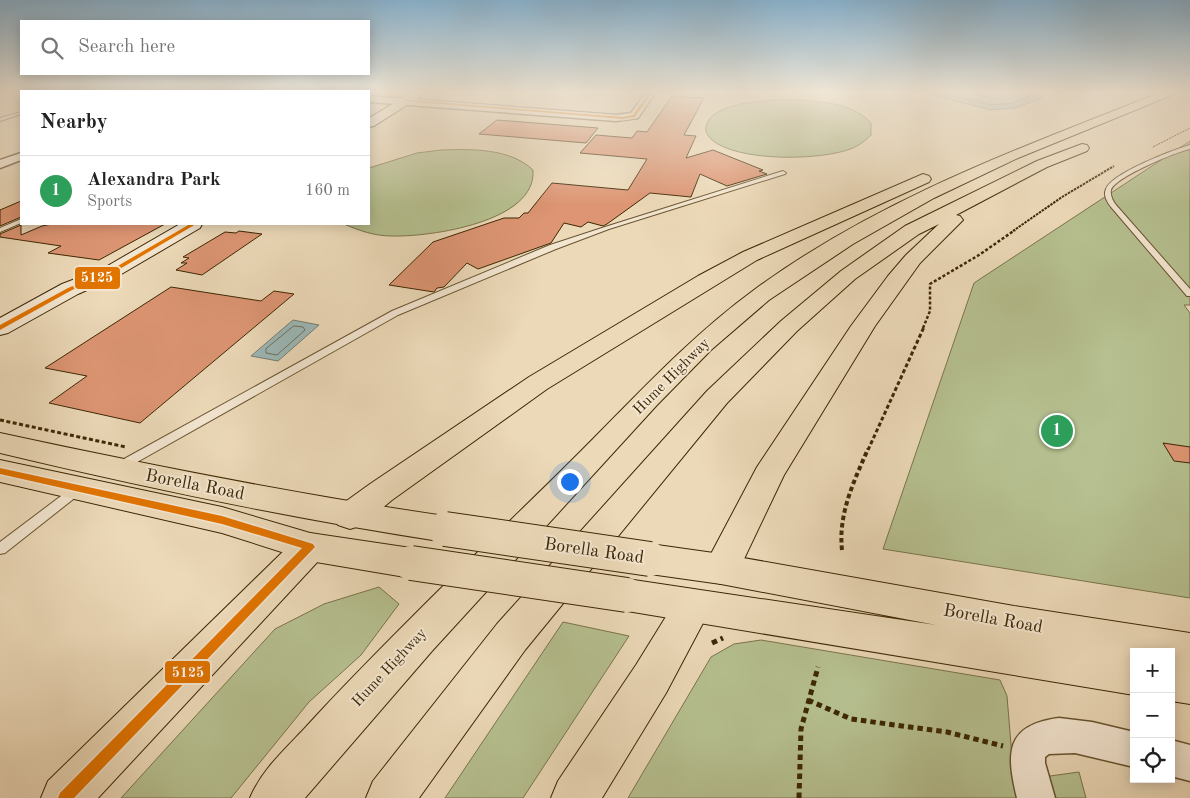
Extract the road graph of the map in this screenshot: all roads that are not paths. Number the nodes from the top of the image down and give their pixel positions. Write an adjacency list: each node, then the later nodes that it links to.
1 (1063, 130): 22 (main road)
2 (1075, 130): 35 (main road, Hume Highway)
3 (1094, 142): 10 (main road)
4 (1190, 147): 15 (lane)
5 (20, 156): 6 (street)
6 (0, 164)
7 (0, 170): 8 (street)
8 (14, 171)
9 (783, 173): 19 (lane)
10 (999, 186): 25 (main road); 36 (main road)
11 (20, 221): 13 (lane)
12 (191, 225): 14 (main road)
13 (0, 230)
14 (111, 272): 16 (main road); 17 (main road)
15 (1190, 294)
16 (0, 328)
17 (0, 344)
18 (0, 443): 19 (main road, Borella Road)
19 (114, 469): 22 (main road, Borella Road)
20 (0, 471): 21 (main road, Borella Road)
21 (80, 488): 23 (main road, Borella Road); 24 (lane)
22 (350, 516): 23 (main road); 25 (main road, Borella Road, bridge)
23 (310, 547): 26 (main road, Borella Road, bridge); 34 (main road)
24 (0, 549)
25 (722, 569): 26 (main road); 27 (main road, Borella Road)
26 (693, 606): 28 (main road, Borella Road); 37 (main road)
27 (1190, 652)
28 (1130, 674)
29 (1175, 682): 30 (main road)
30 (1190, 684)
31 (1130, 749): 38 (street)
32 (1175, 759): 33 (street)
33 (1190, 763)
34 (65, 798)
35 (274, 798)
36 (390, 798)
37 (575, 798)
38 (1036, 798)

